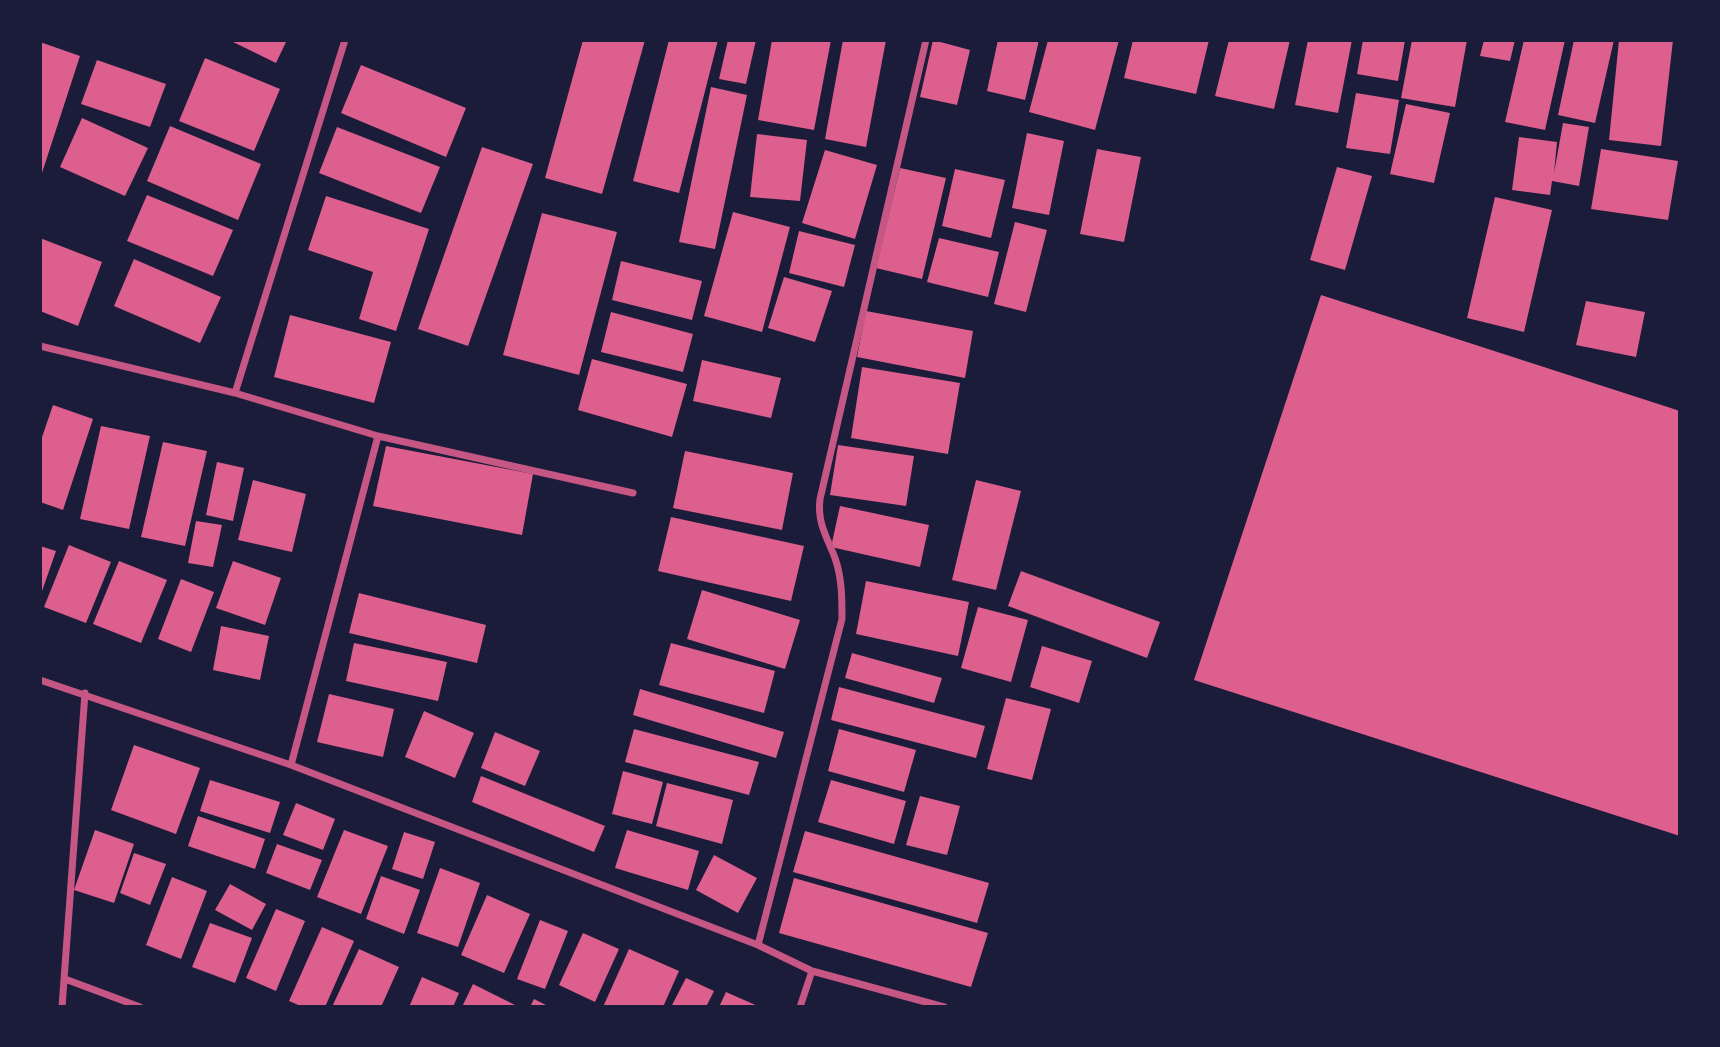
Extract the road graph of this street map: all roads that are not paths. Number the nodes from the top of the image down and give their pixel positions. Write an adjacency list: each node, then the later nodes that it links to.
1 (345, 40): 4 (street)
2 (926, 40): 10 (street)
3 (40, 346): 4 (street)
4 (234, 393): 5 (street)
5 (378, 436): 6 (street); 9 (street)
6 (633, 493)
7 (40, 680): 8 (street)
8 (85, 693): 9 (street); 12 (street)
9 (291, 765): 10 (street)
10 (758, 945): 11 (street)
11 (811, 971): 15 (street); 16 (street)
12 (65, 979): 13 (street); 14 (street)
13 (62, 1007)
14 (141, 1007)
15 (800, 1007)
16 (944, 1007)

